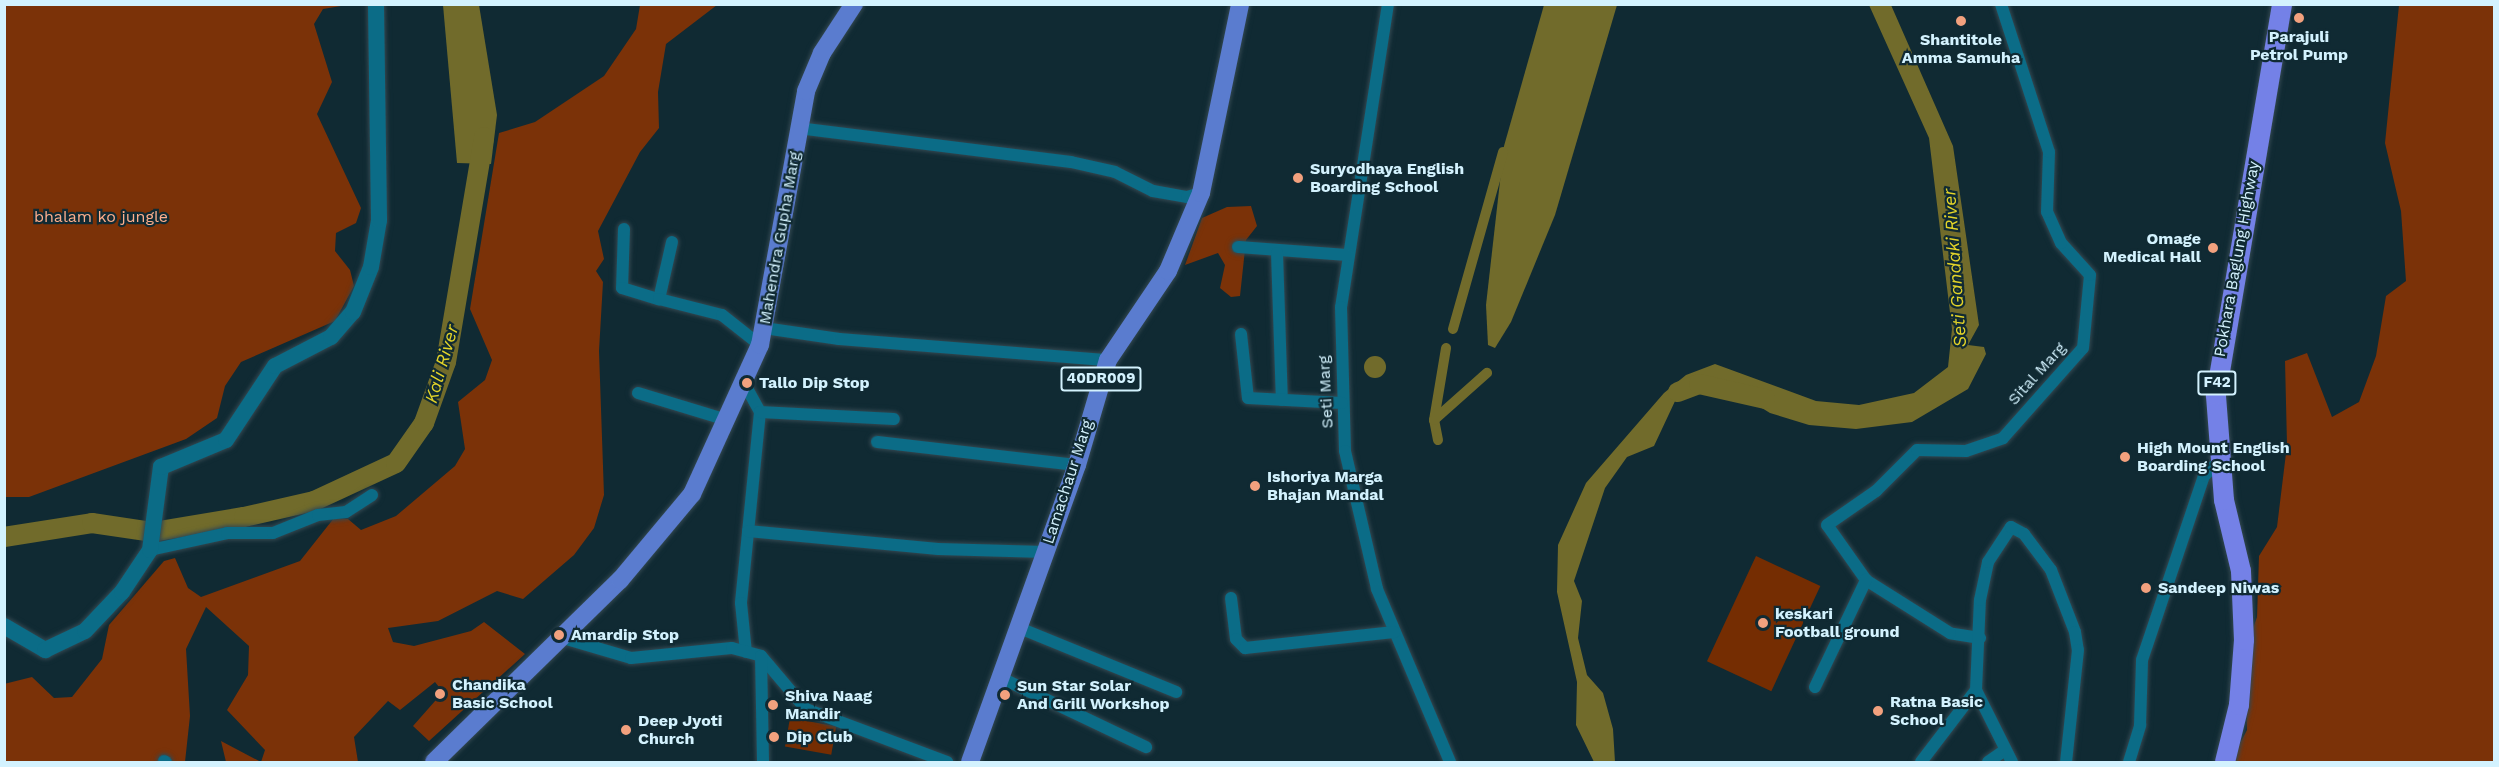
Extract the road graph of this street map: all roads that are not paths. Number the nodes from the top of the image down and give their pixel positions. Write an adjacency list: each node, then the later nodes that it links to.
1 (376, 4): 30 (main road)
2 (854, 4): 7 (main road, Mahendra Gupha Marg)
3 (1240, 4): 8 (main road, Lamachaur Marg / 40DR009)
4 (1388, 4): 13 (street, Seti Marg)
5 (2001, 4): 32 (street, Sital Marg)
6 (2282, 4): 26 (highway, Pokhara Baglung Highway / F42)
7 (798, 128): 8 (street); 16 (main road, Mahendra Gupha Marg)
8 (1201, 193): 17 (main road, Lamachaur Marg / 40DR009)
9 (624, 230): 14 (street)
10 (672, 242): 14 (street)
11 (1239, 247): 12 (street)
12 (1277, 253): 13 (street); 20 (street)
13 (1348, 255): 21 (street, Seti Marg)
14 (659, 299): 16 (street)
15 (1241, 334): 20 (street)
16 (762, 336): 17 (street); 18 (main road, Mahendra Gupha Marg)
17 (1108, 360): 27 (main road, Lamachaur Marg / 40DR009)
18 (744, 383): 22 (street); 24 (main road, Mahendra Gupha Marg)
19 (638, 393): 24 (street)
20 (1281, 400): 21 (street)
21 (1342, 403): 36 (street, Seti Marg)
22 (760, 412): 23 (street); 29 (street)
23 (894, 419)
24 (727, 420): 37 (main road, Mahendra Gupha Marg)
25 (877, 442): 27 (street)
26 (2219, 462): 56 (street); 57 (highway, Pokhara Baglung Highway / F42)
27 (1077, 465): 31 (main road, Lamachaur Marg / 40DR009)
28 (372, 495): 30 (street)
29 (747, 531): 31 (street); 39 (street)
30 (151, 544): 34 (main road)
31 (1045, 552): 35 (main road, Lamachaur Marg / 40DR009)
32 (1866, 580): 38 (street); 42 (street)
33 (1231, 598): 36 (street)
34 (4, 626)
35 (1017, 627): 41 (main road, Lamachaur Marg / 40DR009); 44 (street)
36 (1394, 632): 51 (street, Seti Marg)
37 (563, 638): 39 (street); 47 (main road, Mahendra Gupha Marg)
38 (1980, 638): 43 (street); 55 (street)
39 (746, 652): 40 (street)
40 (761, 657): 48 (street); 49 (street)
41 (999, 677): 45 (street); 50 (main road, Lamachaur Marg / 40DR009)
42 (1815, 687)
43 (1976, 690): 46 (street); 52 (street)
44 (1176, 692)
45 (1146, 747)
46 (2005, 750): 53 (street); 54 (street)
47 (434, 762)
48 (763, 762)
49 (947, 762)
50 (970, 762)
51 (1450, 762)
52 (1921, 762)
53 (1988, 762)
54 (2012, 762)
55 (2066, 762)
56 (2128, 762)
57 (2225, 762)

